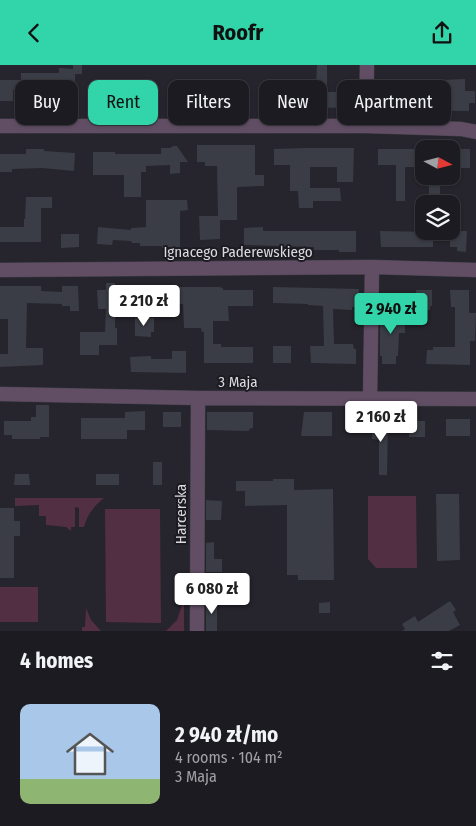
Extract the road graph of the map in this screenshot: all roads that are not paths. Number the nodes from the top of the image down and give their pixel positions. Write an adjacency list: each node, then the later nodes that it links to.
1 (367, 65): 3 (street)
2 (0, 126): 3 (street)
3 (366, 126): 4 (street)
4 (476, 133)
5 (372, 267): 6 (street, Ignacego Paderewskiego); 7 (street, Ignacego Paderewskiego); 10 (street)
6 (0, 270)
7 (476, 270)
8 (0, 394): 9 (street, 3 Maja)
9 (198, 398): 10 (street, 3 Maja); 12 (street, Harcerska)
10 (370, 399): 11 (street, 3 Maja)
11 (476, 399)
12 (197, 631)

